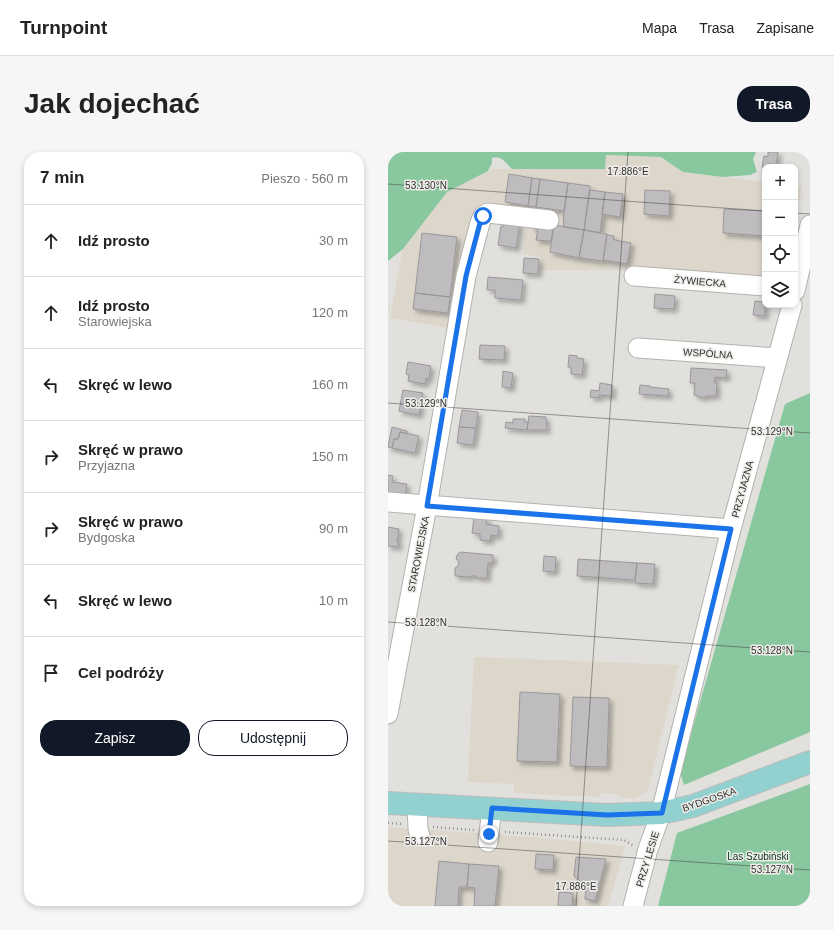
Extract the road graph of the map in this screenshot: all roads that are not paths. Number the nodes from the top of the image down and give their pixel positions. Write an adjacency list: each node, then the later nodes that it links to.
1 (548, 220): 10 (street, STAROWIEJSKA)
2 (810, 225): 4 (street, PRZYJAZNA)
3 (634, 276): 5 (street, ŻYWIECKA)
4 (798, 276)
5 (762, 286)
6 (790, 308): 8 (street, PRZYJAZNA)
7 (638, 348): 8 (street, WSPÓLNA)
8 (777, 358): 11 (street, PRZYJAZNA)
9 (388, 502): 10 (street)
10 (427, 506): 11 (street); 12 (street, STAROWIEJSKA)
11 (731, 529): 17 (street, PRZYJAZNA)
12 (392, 672): 13 (street, STAROWIEJSKA)
13 (388, 714)
14 (810, 762): 17 (main road, BYDGOSKA)
15 (388, 803): 16 (main road, BYDGOSKA)
16 (492, 808): 17 (main road, BYDGOSKA); 18 (street)
17 (662, 813): 19 (street, PRZY LESIE)
18 (489, 836)
19 (633, 906)

